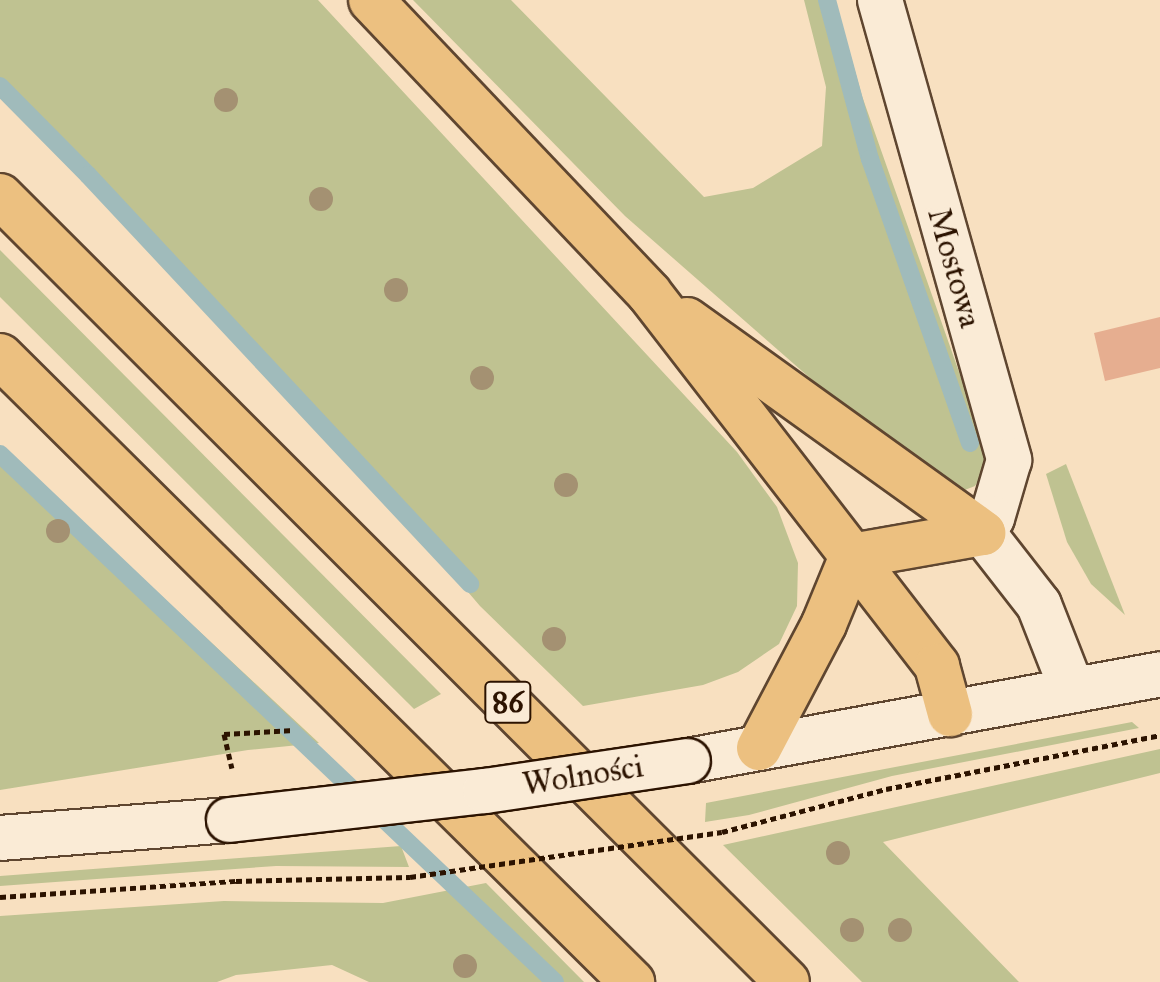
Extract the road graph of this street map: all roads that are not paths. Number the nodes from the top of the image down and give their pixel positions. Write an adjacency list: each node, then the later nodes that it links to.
1 (371, 0): 4 (main road)
2 (880, 0): 6 (street, Mostowa)
3 (0, 196): 14 (main road, 86)
4 (649, 293): 6 (main road); 7 (main road)
5 (0, 356): 13 (main road)
6 (983, 533): 7 (main road); 9 (street)
7 (852, 556): 10 (main road); 11 (main road)
8 (1160, 674): 9 (street, Wolności)
9 (1072, 689): 10 (street, Wolności)
10 (950, 714): 11 (street, Wolności)
11 (759, 748): 12 (street, Wolności, bridge)
12 (0, 838)
13 (632, 982)
14 (787, 982)

